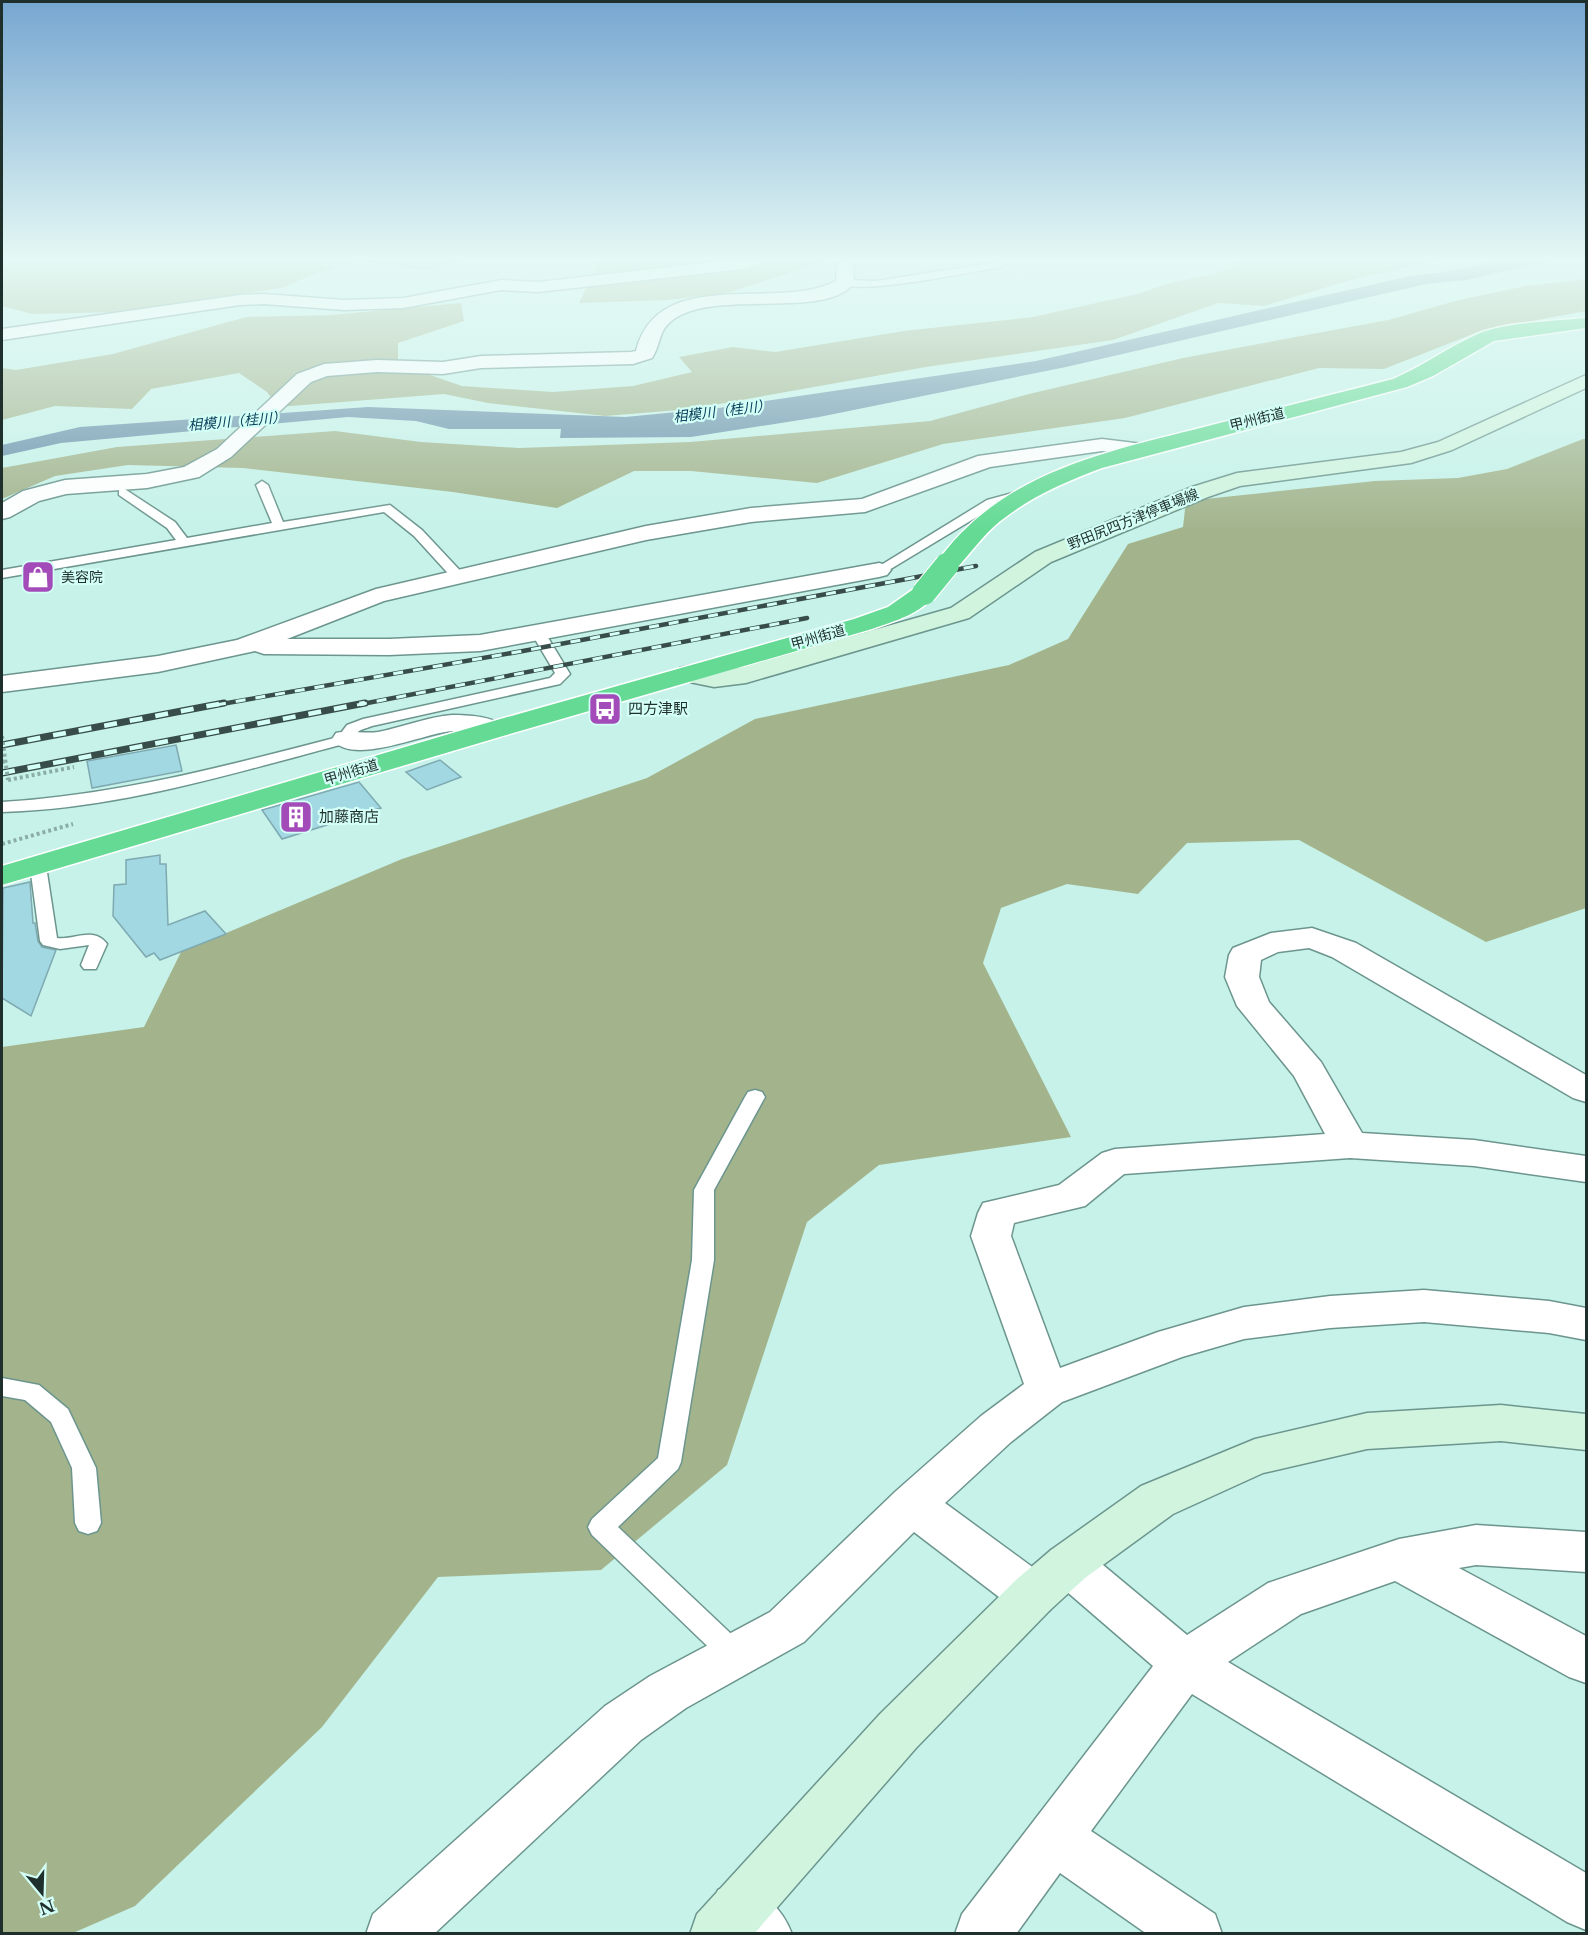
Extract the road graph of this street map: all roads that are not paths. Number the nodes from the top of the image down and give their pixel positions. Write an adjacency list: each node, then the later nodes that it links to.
1 (646, 349): 8 (street)
2 (1467, 349): 4 (highway, 甲州街道)
3 (1587, 381): 16 (main road, 野田尻四方津停車場線)
4 (1144, 448): 7 (highway, 甲州街道); 13 (street)
5 (262, 485): 9 (lane)
6 (123, 492): 10 (lane)
7 (1024, 494): 11 (lane); 16 (highway, 甲州街道, bridge)
8 (2, 512)
9 (279, 526): 10 (lane); 13 (lane)
10 (184, 542): 12 (lane)
11 (879, 570): 14 (street)
12 (2, 574)
13 (460, 578): 15 (street)
14 (539, 633): 15 (street); 19 (lane)
15 (244, 646): 17 (street)
16 (689, 674): 18 (highway, 甲州街道)
17 (2, 684)
18 (494, 730): 19 (street); 21 (highway, 甲州街道)
19 (346, 739): 20 (lane)
20 (2, 807)
21 (38, 866): 22 (highway, 甲州街道); 23 (lane)
22 (2, 876)
23 (90, 965)
24 (1578, 1073): 26 (street)
25 (755, 1097): 37 (lane)
26 (1350, 1145): 27 (street); 30 (street)
27 (1587, 1169)
28 (1587, 1324): 30 (street)
29 (2, 1387): 33 (lane)
30 (1047, 1390): 32 (street)
31 (1587, 1432): 36 (main road)
32 (912, 1505): 36 (street); 37 (street)
33 (88, 1523)
34 (1587, 1552): 35 (street)
35 (1400, 1558): 38 (street); 39 (street)
36 (1050, 1580): 39 (street); 42 (main road)
37 (736, 1656): 43 (street)
38 (1587, 1661)
39 (1185, 1663): 40 (street); 41 (street)
40 (1054, 1837): 44 (street); 45 (street)
41 (1587, 1903)
42 (740, 1925)
43 (393, 1934)
44 (982, 1934)
45 (1195, 1934)

